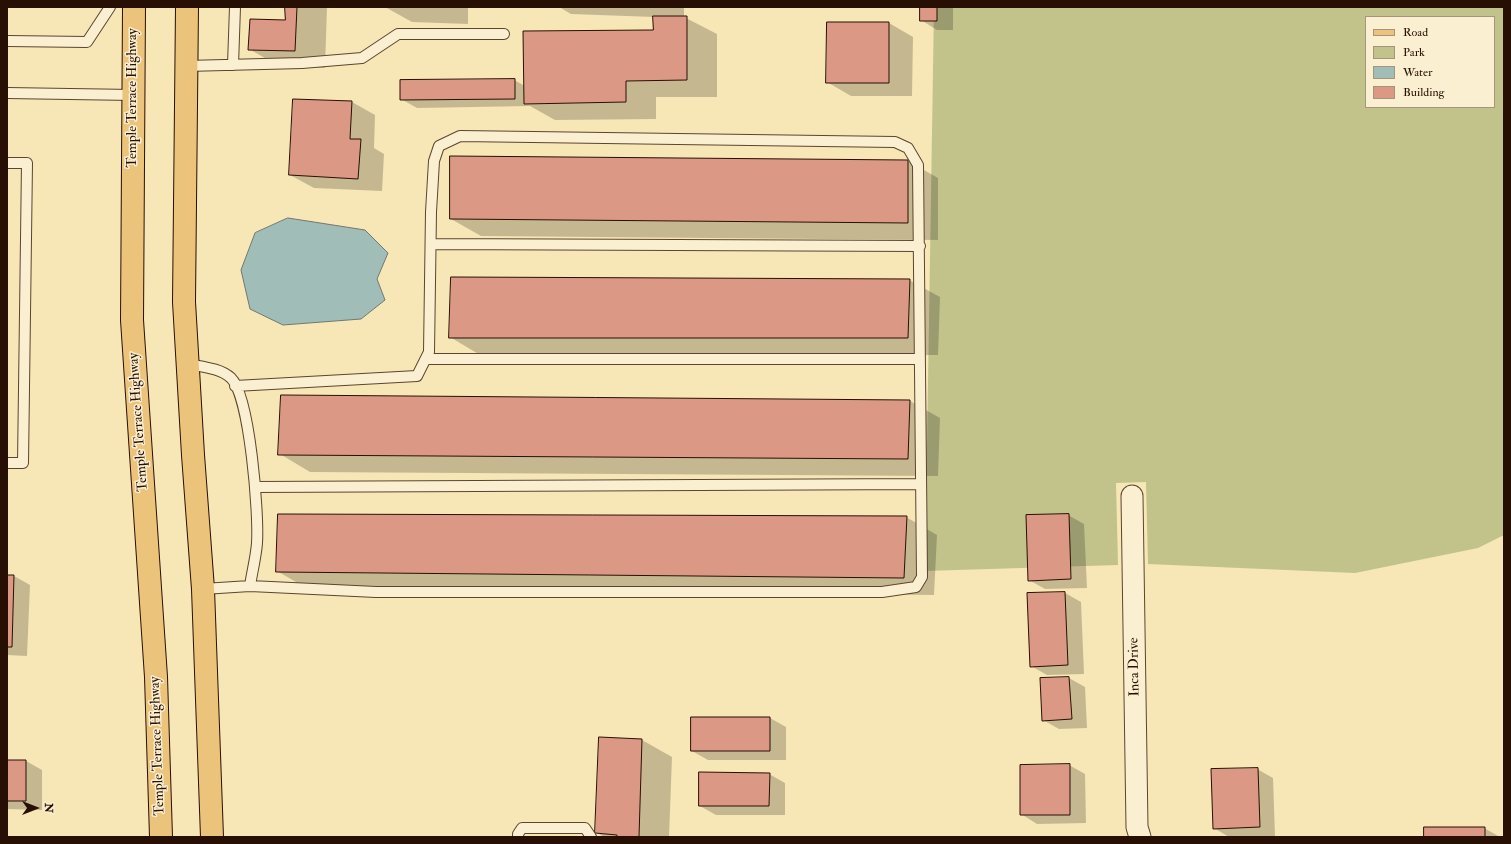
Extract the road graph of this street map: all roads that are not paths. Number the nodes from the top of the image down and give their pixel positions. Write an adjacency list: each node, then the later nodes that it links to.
1 (110, 7): 6 (lane)
2 (134, 7): 10 (main road, Temple Terrace Highway)
3 (187, 7): 8 (main road)
4 (235, 7): 7 (lane)
5 (504, 34): 7 (lane)
6 (7, 41)
7 (233, 64): 8 (lane)
8 (186, 66): 16 (main road)
9 (7, 93): 10 (lane)
10 (133, 95): 24 (main road, Temple Terrace Highway)
11 (7, 163): 18 (lane)
12 (431, 244): 13 (lane); 13 (lane); 14 (lane)
13 (920, 246): 15 (lane)
14 (426, 359): 15 (lane); 17 (lane)
15 (920, 359): 19 (lane)
16 (188, 364): 17 (lane); 23 (main road)
17 (235, 386): 20 (lane)
18 (7, 463)
19 (921, 484): 20 (lane); 22 (lane)
20 (255, 487): 22 (lane)
21 (1132, 496): 28 (street, Inca Drive)
22 (250, 586): 23 (lane)
23 (203, 589): 25 (main road)
24 (161, 837)
25 (212, 837)
26 (518, 837): 27 (lane)
27 (591, 837)
28 (1140, 837)

